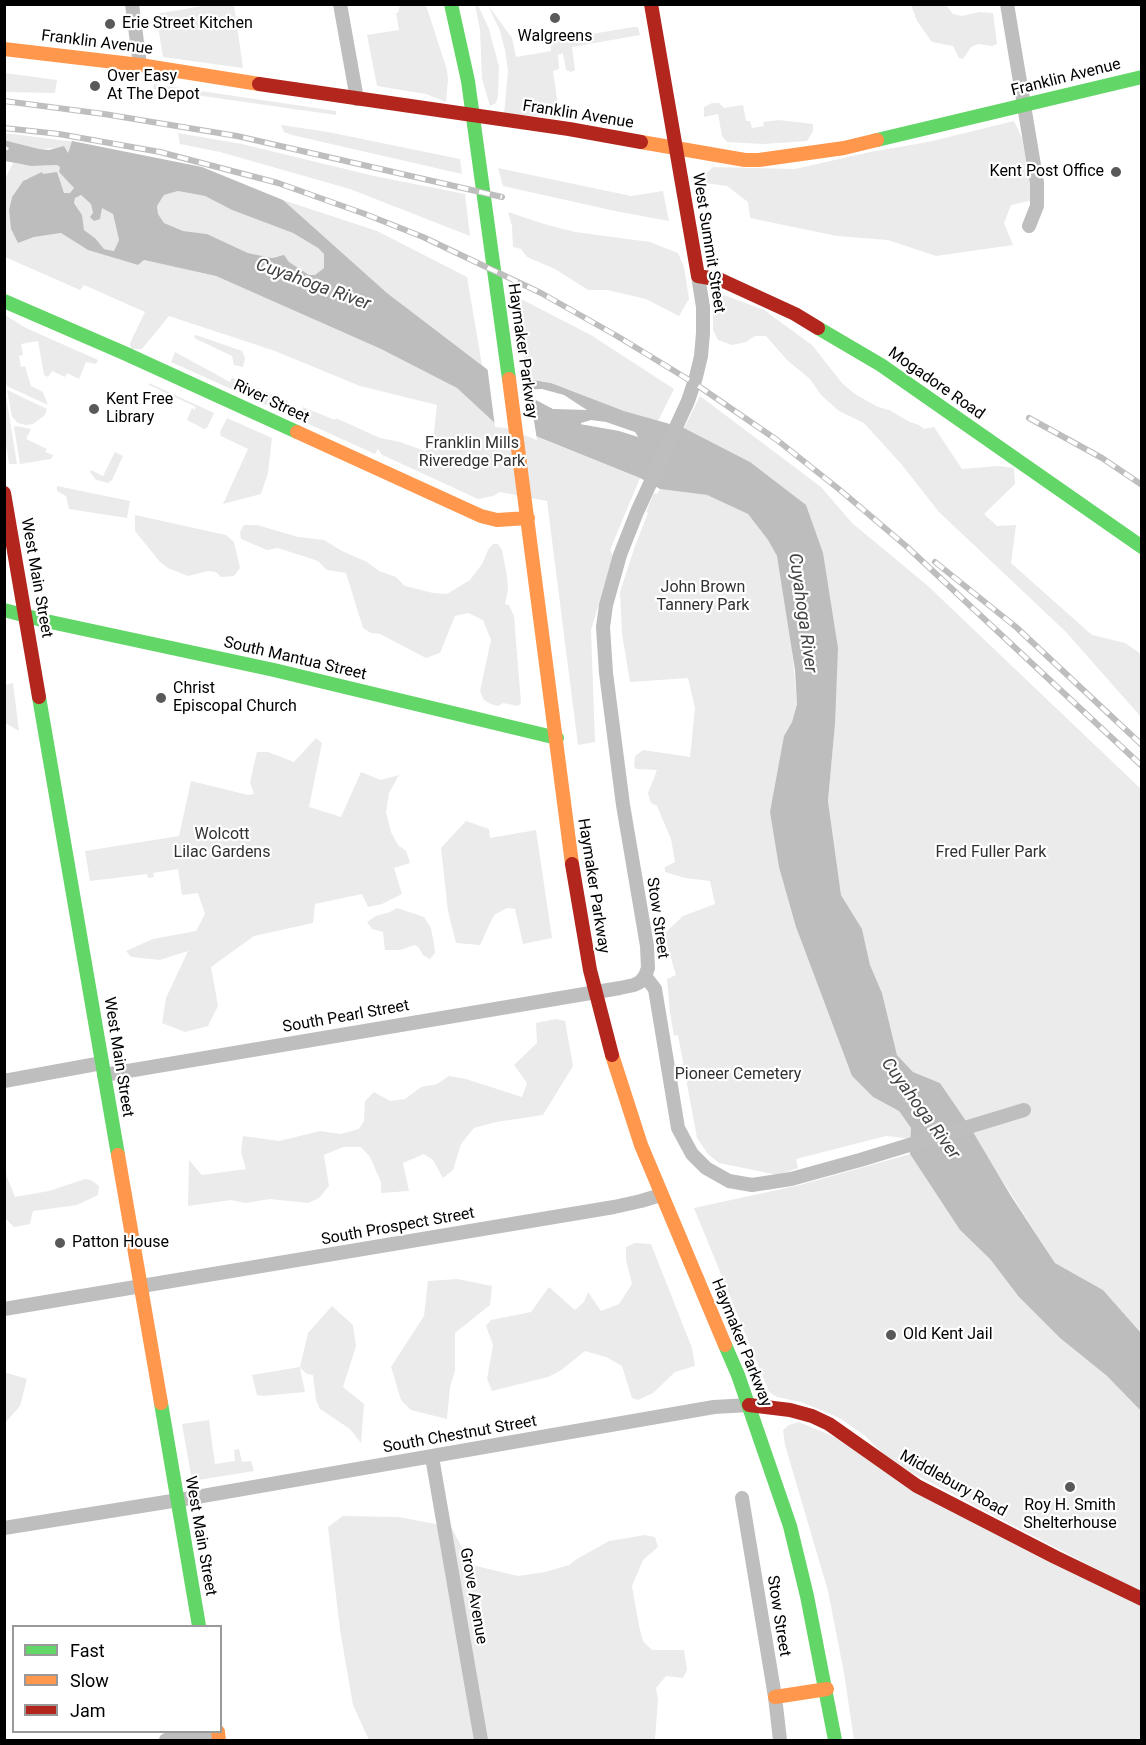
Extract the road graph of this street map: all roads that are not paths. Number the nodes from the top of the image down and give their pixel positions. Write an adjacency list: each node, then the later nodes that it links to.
1 (132, 4): 7 (street)
2 (340, 4): 9 (street)
3 (451, 4): 17 (main road, Haymaker Parkway)
4 (651, 4): 11 (main road, West Summit Street)
5 (1007, 4): 10 (street)
6 (4, 49): 7 (main road, Franklin Avenue)
7 (140, 65): 9 (main road, Franklin Avenue)
8 (1142, 77): 10 (main road, Franklin Avenue)
9 (357, 99): 11 (main road, Franklin Avenue)
10 (1025, 105): 11 (main road, Franklin Avenue); 12 (street)
11 (675, 146): 13 (main road, West Summit Street)
12 (1029, 226)
13 (698, 276): 16 (street, West Summit Street); 18 (main road, Mogadore Road)
14 (4, 301): 17 (main road, River Street)
15 (4, 493): 20 (main road, West Main Street)
16 (637, 512): 22 (street, Stow Street)
17 (528, 518): 21 (main road, Haymaker Parkway)
18 (1142, 547)
19 (4, 610): 20 (main road, South Mantua Street)
20 (25, 615): 21 (main road, South Mantua Street); 24 (main road, West Main Street)
21 (557, 738): 23 (main road, Haymaker Parkway)
22 (645, 976): 23 (street, South Pearl Street); 26 (street, Stow Street)
23 (595, 992): 24 (street, South Pearl Street); 27 (main road, Haymaker Parkway)
24 (103, 1069): 25 (street, South Pearl Street); 28 (main road, West Main Street)
25 (4, 1081)
26 (1024, 1110)
27 (661, 1195): 28 (street, South Prospect Street); 30 (main road, Haymaker Parkway)
28 (141, 1287): 29 (street, South Prospect Street); 33 (main road, West Main Street)
29 (4, 1309)
30 (749, 1405): 31 (street, South Chestnut Street); 35 (main road, Middlebury Road); 37 (main road, Haymaker Parkway)
31 (432, 1457): 33 (street, South Chestnut Street); 41 (street, Grove Avenue)
32 (742, 1498): 38 (street, Stow Street)
33 (176, 1500): 34 (street, South Chestnut Street); 36 (main road, West Main Street)
34 (4, 1528)
35 (1142, 1599)
36 (199, 1625)
37 (827, 1689): 38 (main road); 43 (main road, Haymaker Parkway)
38 (775, 1697): 42 (street, Stow Street)
39 (212, 1733): 40 (street)
40 (166, 1740)
41 (481, 1740)
42 (780, 1740)
43 (835, 1740)

